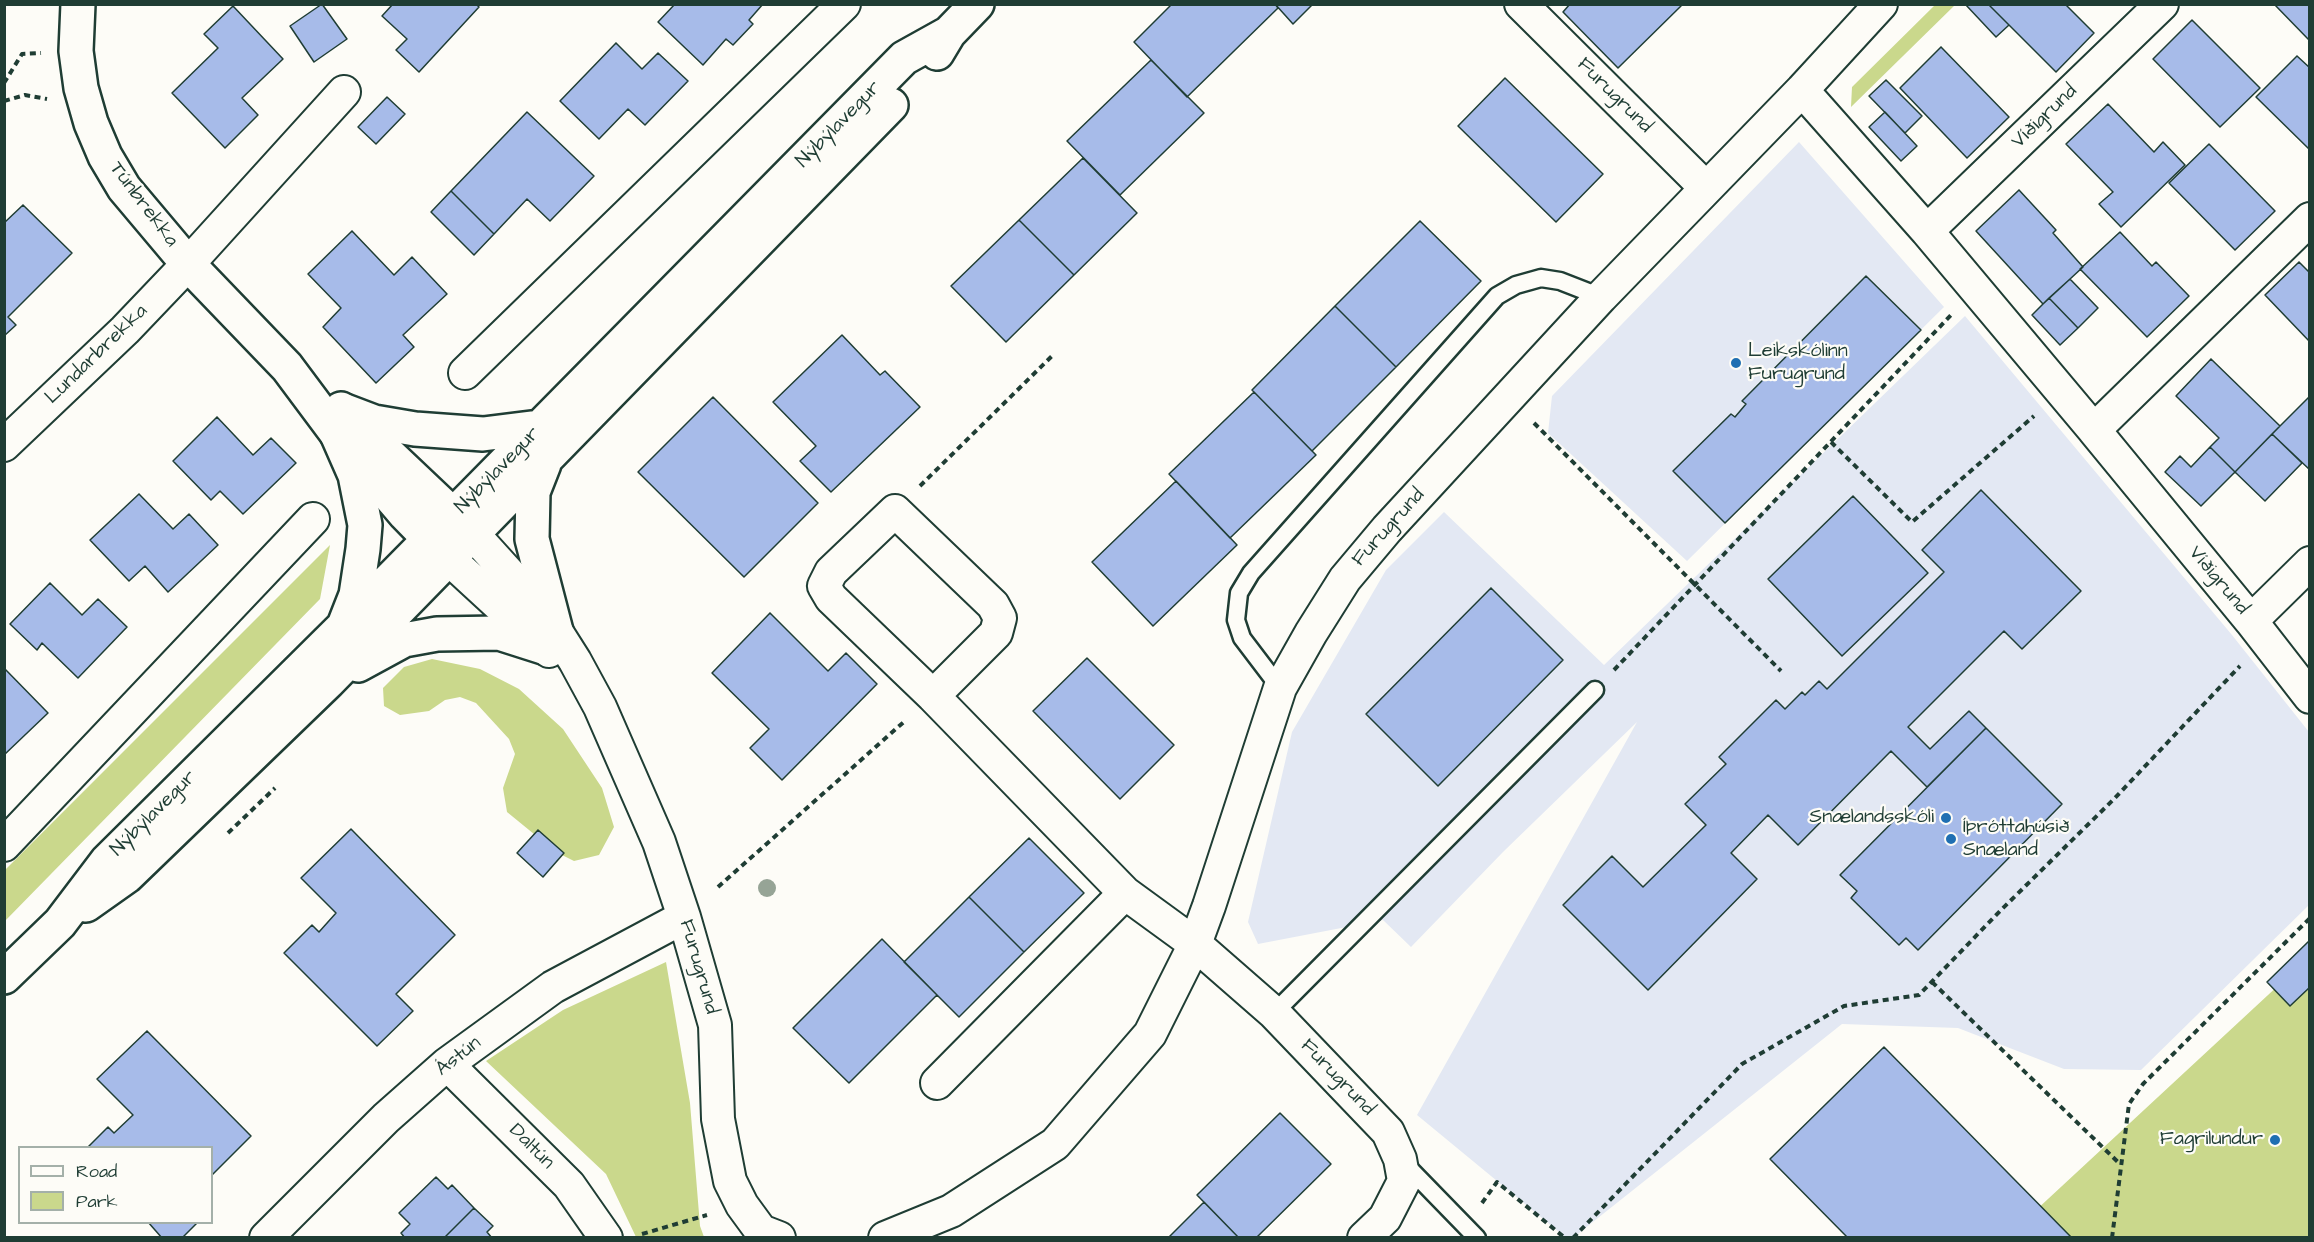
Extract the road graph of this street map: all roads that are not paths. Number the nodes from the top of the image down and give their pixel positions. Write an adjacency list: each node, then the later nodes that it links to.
1 (78, 4): 13 (main road, Túnbrekka)
2 (844, 4): 15 (street)
3 (977, 4): 7 (main road, Nýbýlavegur)
4 (1521, 4): 10 (street, Furugrund)
5 (1881, 4): 8 (street, Furugrund)
6 (2162, 4): 12 (street, Víðigrund)
7 (950, 33): 17 (main road, Nýbýlavegur); 20 (main road, Nýbýlavegur)
8 (1802, 90): 10 (street, Furugrund); 12 (street, Víðigrund)
9 (344, 93): 13 (street, Túnbrekka)
10 (1706, 188): 14 (street, Furugrund)
11 (2310, 219): 18 (street)
12 (1927, 231): 18 (street, Víðigrund)
13 (188, 264): 16 (main road, Túnbrekka); 19 (street, Lundarbrekka)
14 (1601, 297): 29 (street, Furugrund); 29 (lane)
15 (465, 373)
16 (341, 423): 17 (main road); 22 (main road, Túnbrekka); 23 (main road, Túnbrekka); 25 (main road)
17 (539, 427): 22 (main road, Nýbýlavegur)
18 (2094, 430): 26 (street, Víðigrund)
19 (4, 445)
20 (546, 459): 22 (main road, Nýbýlavegur); 27 (main road)
21 (313, 519): 33 (street)
22 (464, 525): 23 (main road, Nýbýlavegur); 27 (street, Furugrund)
23 (439, 549): 25 (main road, Nýbýlavegur); 27 (street, Furugrund); 28 (main road, Nýbýlavegur)
24 (2310, 563): 26 (street, Víðigrund)
25 (343, 627): 36 (main road, Nýbýlavegur)
26 (2258, 630): 32 (street, Víðigrund)
27 (551, 640): 28 (main road); 35 (street, Furugrund)
28 (328, 682): 36 (main road, Nýbýlavegur)
29 (1280, 688): 37 (street, Furugrund)
30 (1595, 690): 39 (lane)
31 (933, 696): 31 (street, Furugrund); 34 (street, Furugrund)
32 (2310, 697)
33 (4, 845)
34 (1125, 893): 37 (street, Furugrund); 41 (street)
35 (684, 917): 40 (street, Ástún); 46 (street, Furugrund)
36 (60, 923): 38 (main road, Nýbýlavegur)
37 (1195, 944): 39 (street, Furugrund); 47 (street, Furugrund)
38 (4, 977)
39 (1274, 1013): 42 (street, Furugrund)
40 (447, 1064): 44 (street, Ástún); 45 (street, Daltún)
41 (937, 1083)
42 (1400, 1158): 43 (lane); 48 (street, Furugrund)
43 (1472, 1232)
44 (266, 1238)
45 (606, 1238)
46 (779, 1238)
47 (885, 1238)
48 (1365, 1238)

